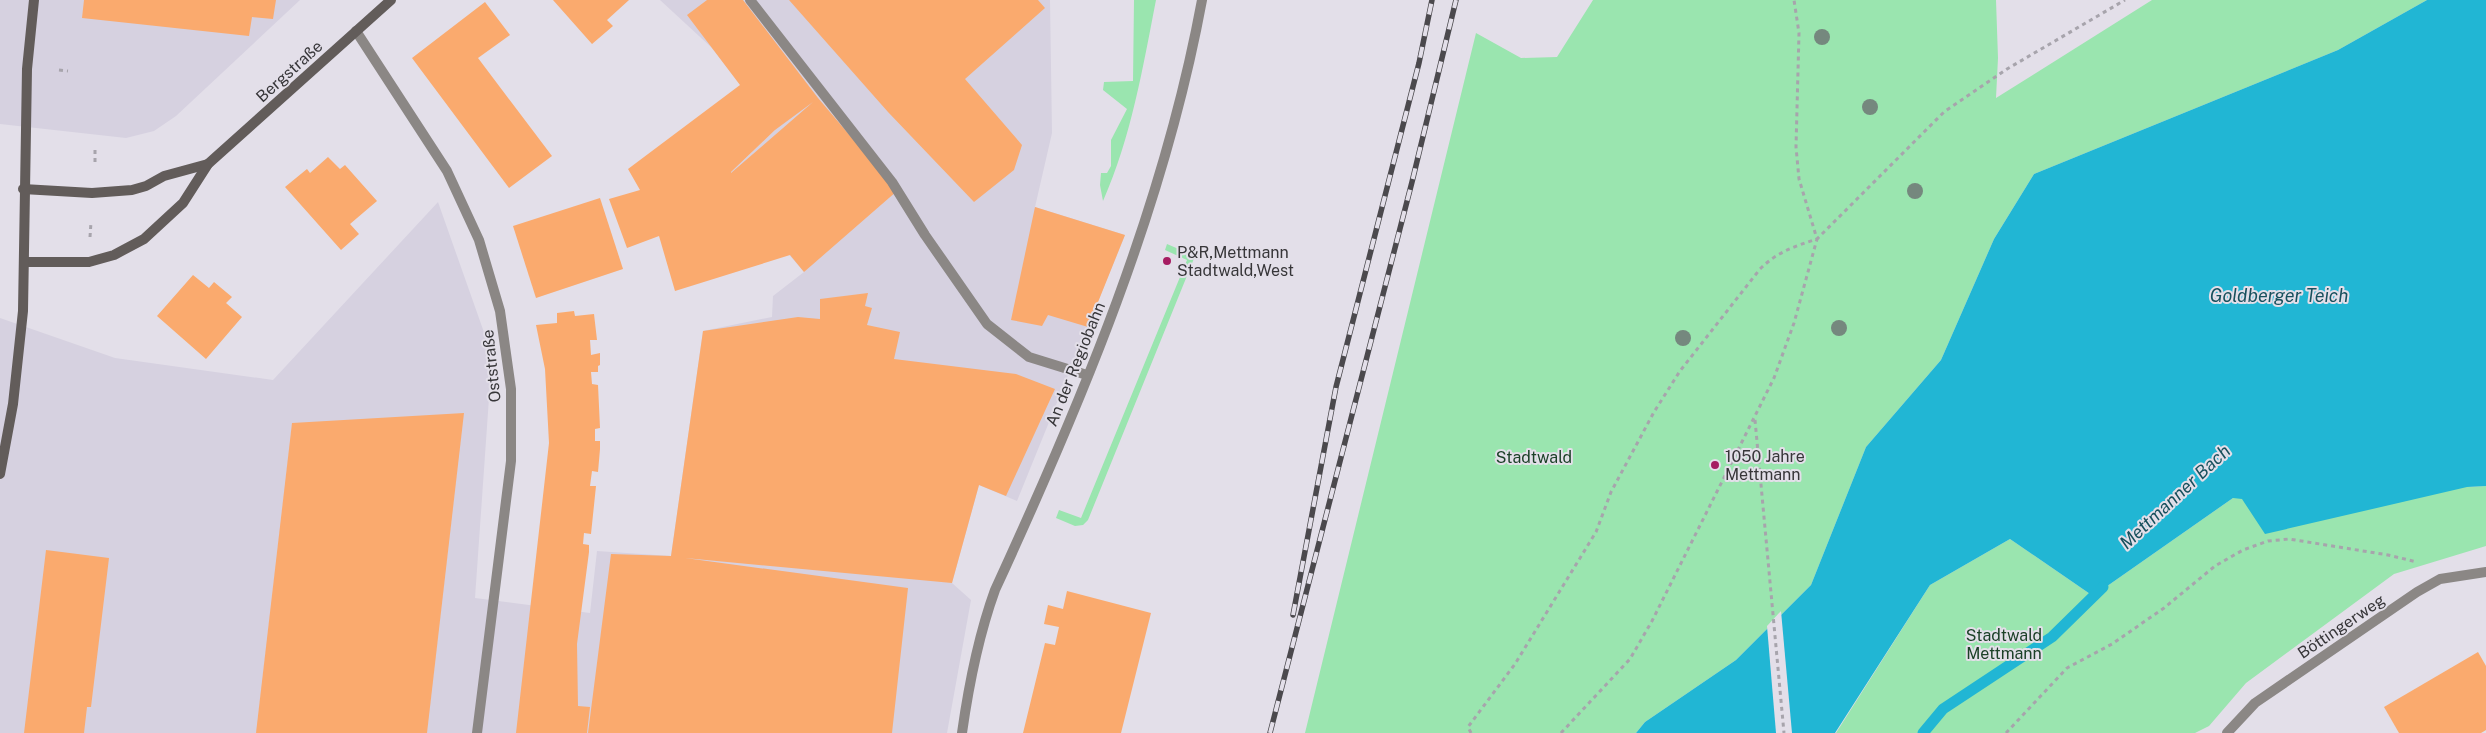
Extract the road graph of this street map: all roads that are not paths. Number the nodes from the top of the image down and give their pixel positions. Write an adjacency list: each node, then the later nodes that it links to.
1 (34, 0): 7 (street)
2 (391, 0): 5 (street, Bergstraße)
3 (750, 0): 9 (street)
4 (1202, 0): 9 (street, An der Regiobahn)
5 (356, 31): 6 (street, Bergstraße); 13 (street, Oststraße)
6 (208, 164): 7 (street, Bergstraße); 8 (street, Bergstraße)
7 (24, 189): 8 (street)
8 (24, 262): 10 (street)
9 (1087, 375): 14 (street, An der Regiobahn)
10 (0, 474)
11 (2486, 572): 12 (street, Böttingerweg)
12 (2227, 732)
13 (477, 733)
14 (962, 733)

